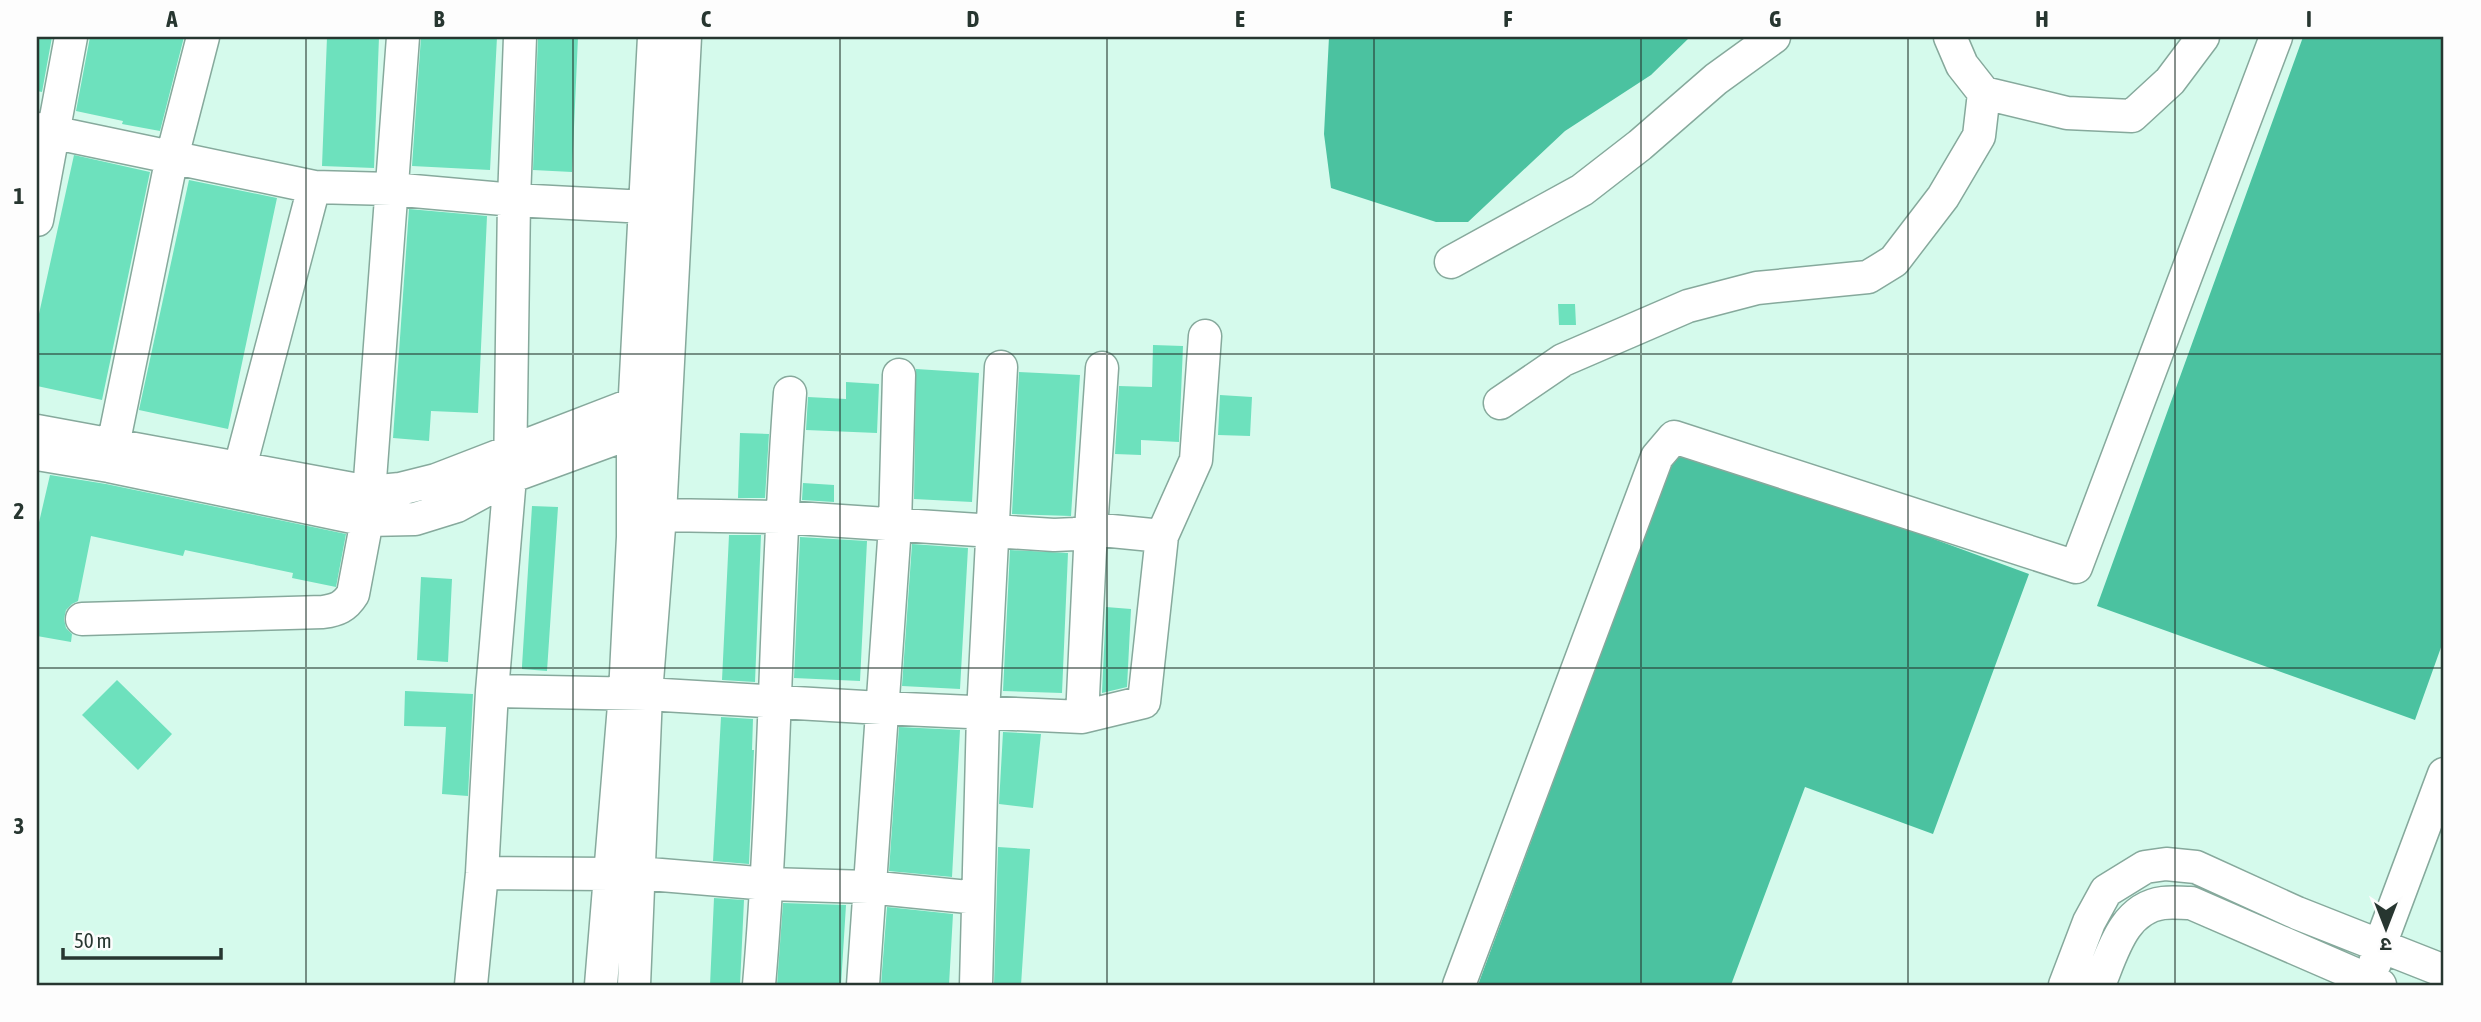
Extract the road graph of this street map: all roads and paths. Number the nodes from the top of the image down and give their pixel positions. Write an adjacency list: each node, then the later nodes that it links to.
1 (71, 37): 12 (street)
2 (203, 37): 13 (street)
3 (403, 37): 15 (street)
4 (520, 37): 16 (street)
5 (654, 37): 17 (street)
6 (685, 37): 26 (street)
7 (1774, 37): 19 (street)
8 (1950, 37): 11 (street)
9 (2203, 37): 11 (street)
10 (2276, 37): 63 (street)
11 (1984, 93): 25 (street)
12 (46, 131): 13 (street); 18 (street)
13 (172, 157): 14 (street); 29 (street)
14 (314, 187): 15 (street); 31 (street)
15 (391, 189): 16 (street); 32 (street)
16 (514, 200): 17 (street); 30 (street)
17 (646, 207): 26 (street)
18 (37, 220)
19 (1451, 262)
20 (1205, 336): 38 (street)
21 (1001, 367): 37 (street)
22 (1102, 368): 36 (street)
23 (899, 375): 35 (street)
24 (790, 393): 34 (street)
25 (1500, 403)
26 (650, 416): 30 (street); 33 (street); 41 (street)
27 (37, 430): 29 (street)
28 (37, 454): 29 (street)
29 (111, 456): 31 (street)
30 (510, 463): 32 (street); 40 (street)
31 (244, 486): 32 (street)
32 (368, 506): 39 (street)
33 (660, 515): 34 (street); 41 (street)
34 (781, 517): 35 (street); 42 (street)
35 (895, 526): 37 (street); 43 (street)
36 (1091, 529): 37 (street); 38 (street); 45 (street)
37 (993, 532): 44 (street)
38 (1162, 536): 45 (street)
39 (82, 619)
40 (492, 691): 41 (street); 47 (street)
41 (636, 694): 42 (street); 48 (street)
42 (775, 701): 43 (street); 50 (street)
43 (881, 708): 44 (street); 51 (street)
44 (983, 714): 45 (street); 52 (street)
45 (1082, 717)
46 (2444, 774): 54 (street)
47 (482, 873): 48 (street); 57 (street)
48 (624, 873): 50 (street); 58 (street); 59 (street)
49 (2120, 883): 53 (street); 54 (street); 64 (street)
50 (768, 884): 51 (street); 60 (street)
51 (868, 887): 52 (street); 61 (street)
52 (978, 898): 62 (street)
53 (2140, 912): 56 (street); 65 (street)
54 (2380, 945): 55 (street); 56 (street)
55 (2444, 971)
56 (2374, 984)
57 (471, 985)
58 (601, 985)
59 (634, 985)
60 (760, 985)
61 (863, 985)
62 (976, 985)
63 (1459, 985)
64 (2065, 985)
65 (2099, 985)

